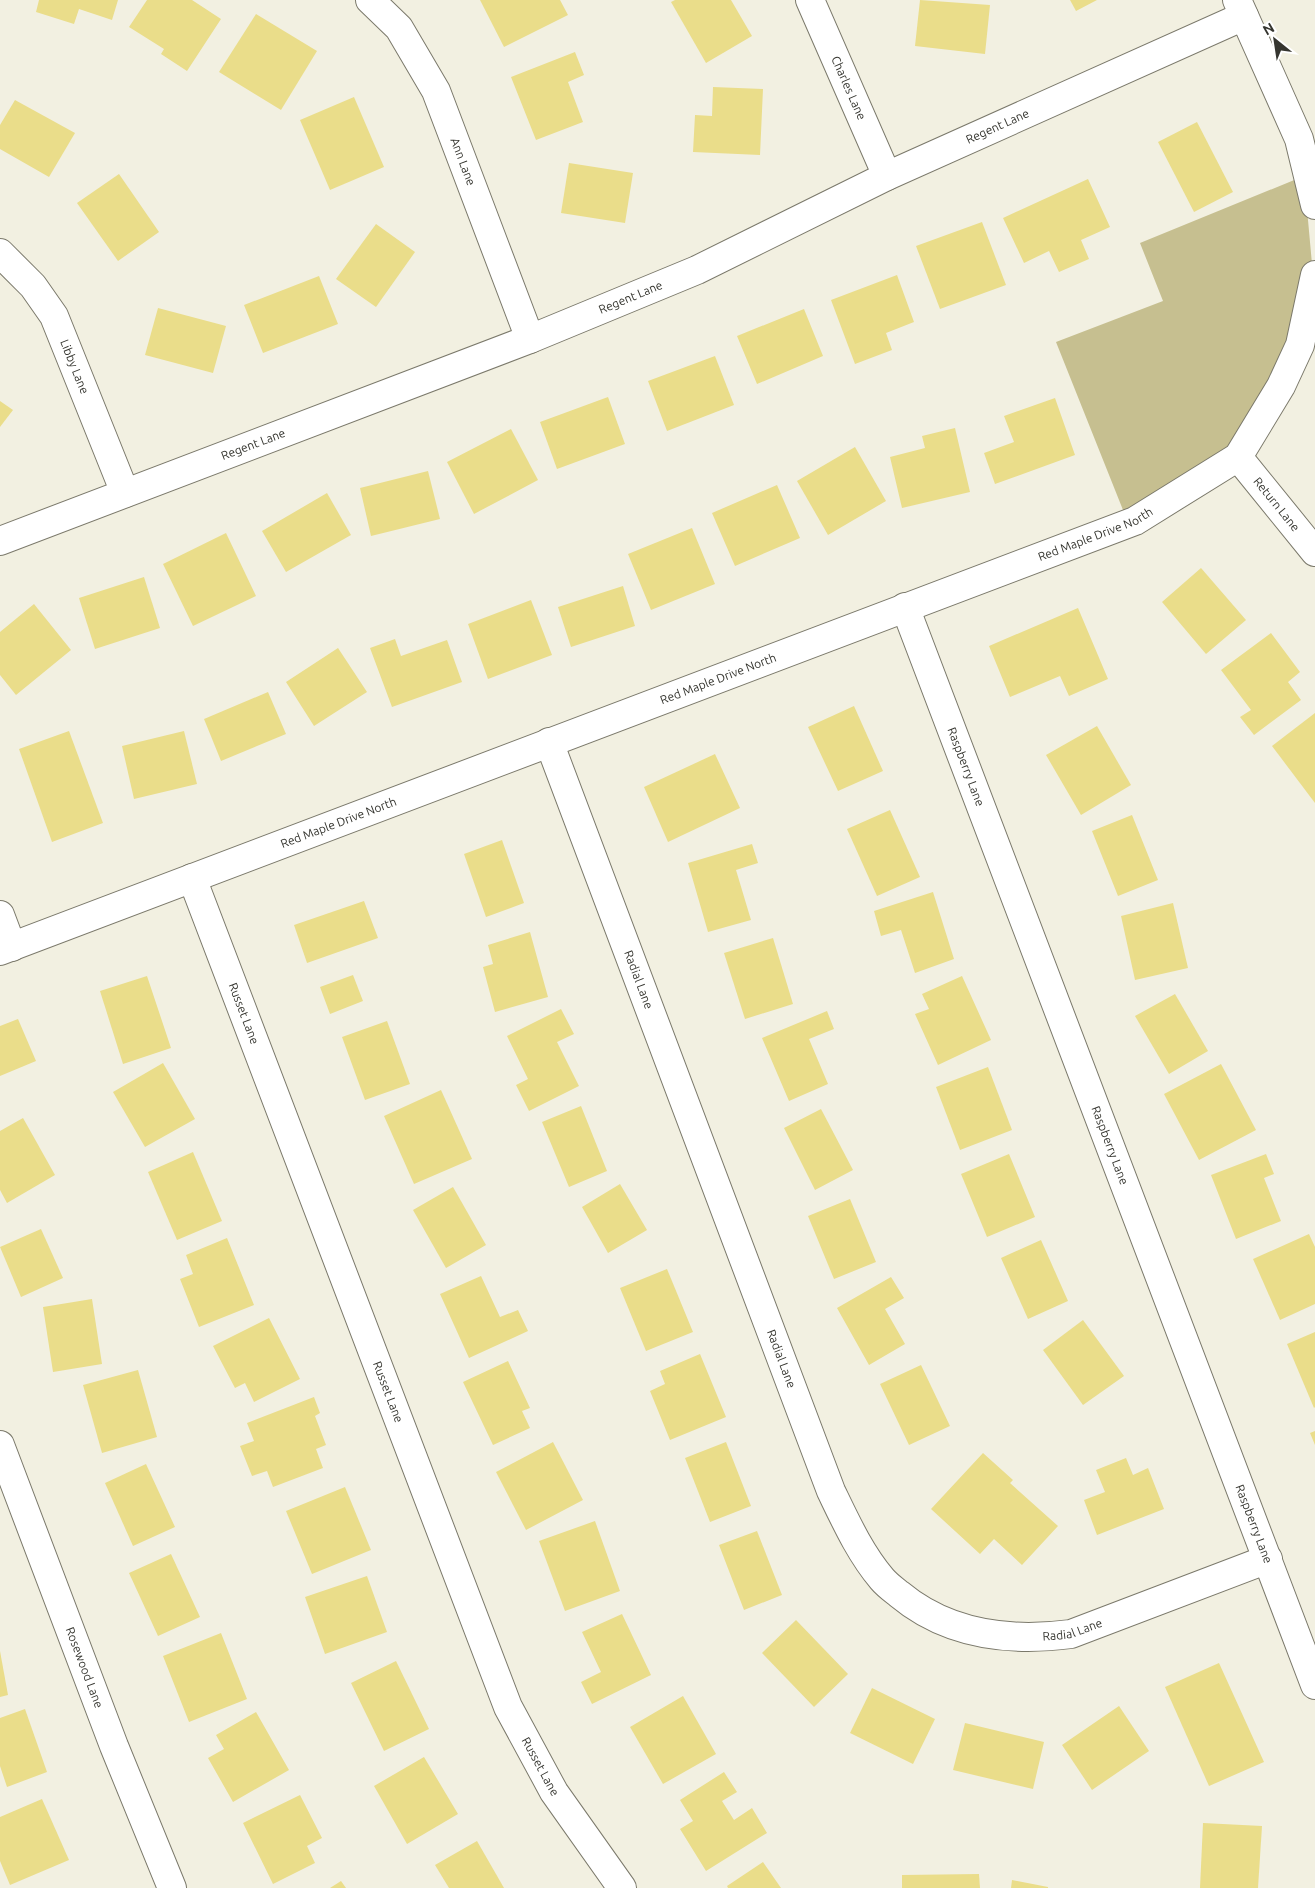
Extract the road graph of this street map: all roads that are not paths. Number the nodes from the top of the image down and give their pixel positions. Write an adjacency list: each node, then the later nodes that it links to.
1 (370, 0): 8 (street, Ann Lane)
2 (810, 0): 4 (street, Charles Lane)
3 (1241, 8): 4 (street, Regent Lane); 5 (street)
4 (887, 176): 8 (street, Regent Lane)
5 (1315, 205)
6 (0, 253): 10 (street, Libby Lane)
7 (1315, 275): 9 (street, Red Maple Drive North)
8 (530, 339): 10 (street, Regent Lane)
9 (1238, 457): 12 (street, Return Lane); 13 (street, Red Maple Drive North)
10 (125, 493): 11 (street, Regent Lane)
11 (0, 541)
12 (1315, 552)
13 (905, 607): 14 (street, Red Maple Drive North); 19 (street, Raspberry Lane)
14 (549, 742): 15 (street, Red Maple Drive North); 19 (street, Radial Lane)
15 (192, 878): 17 (street, Red Maple Drive North); 22 (street, Russet Lane)
16 (0, 915): 17 (street)
17 (6, 949)
18 (0, 1445): 21 (street, Rosewood Lane)
19 (1268, 1559): 20 (street, Raspberry Lane)
20 (1315, 1685)
21 (172, 1888)
22 (622, 1888)

